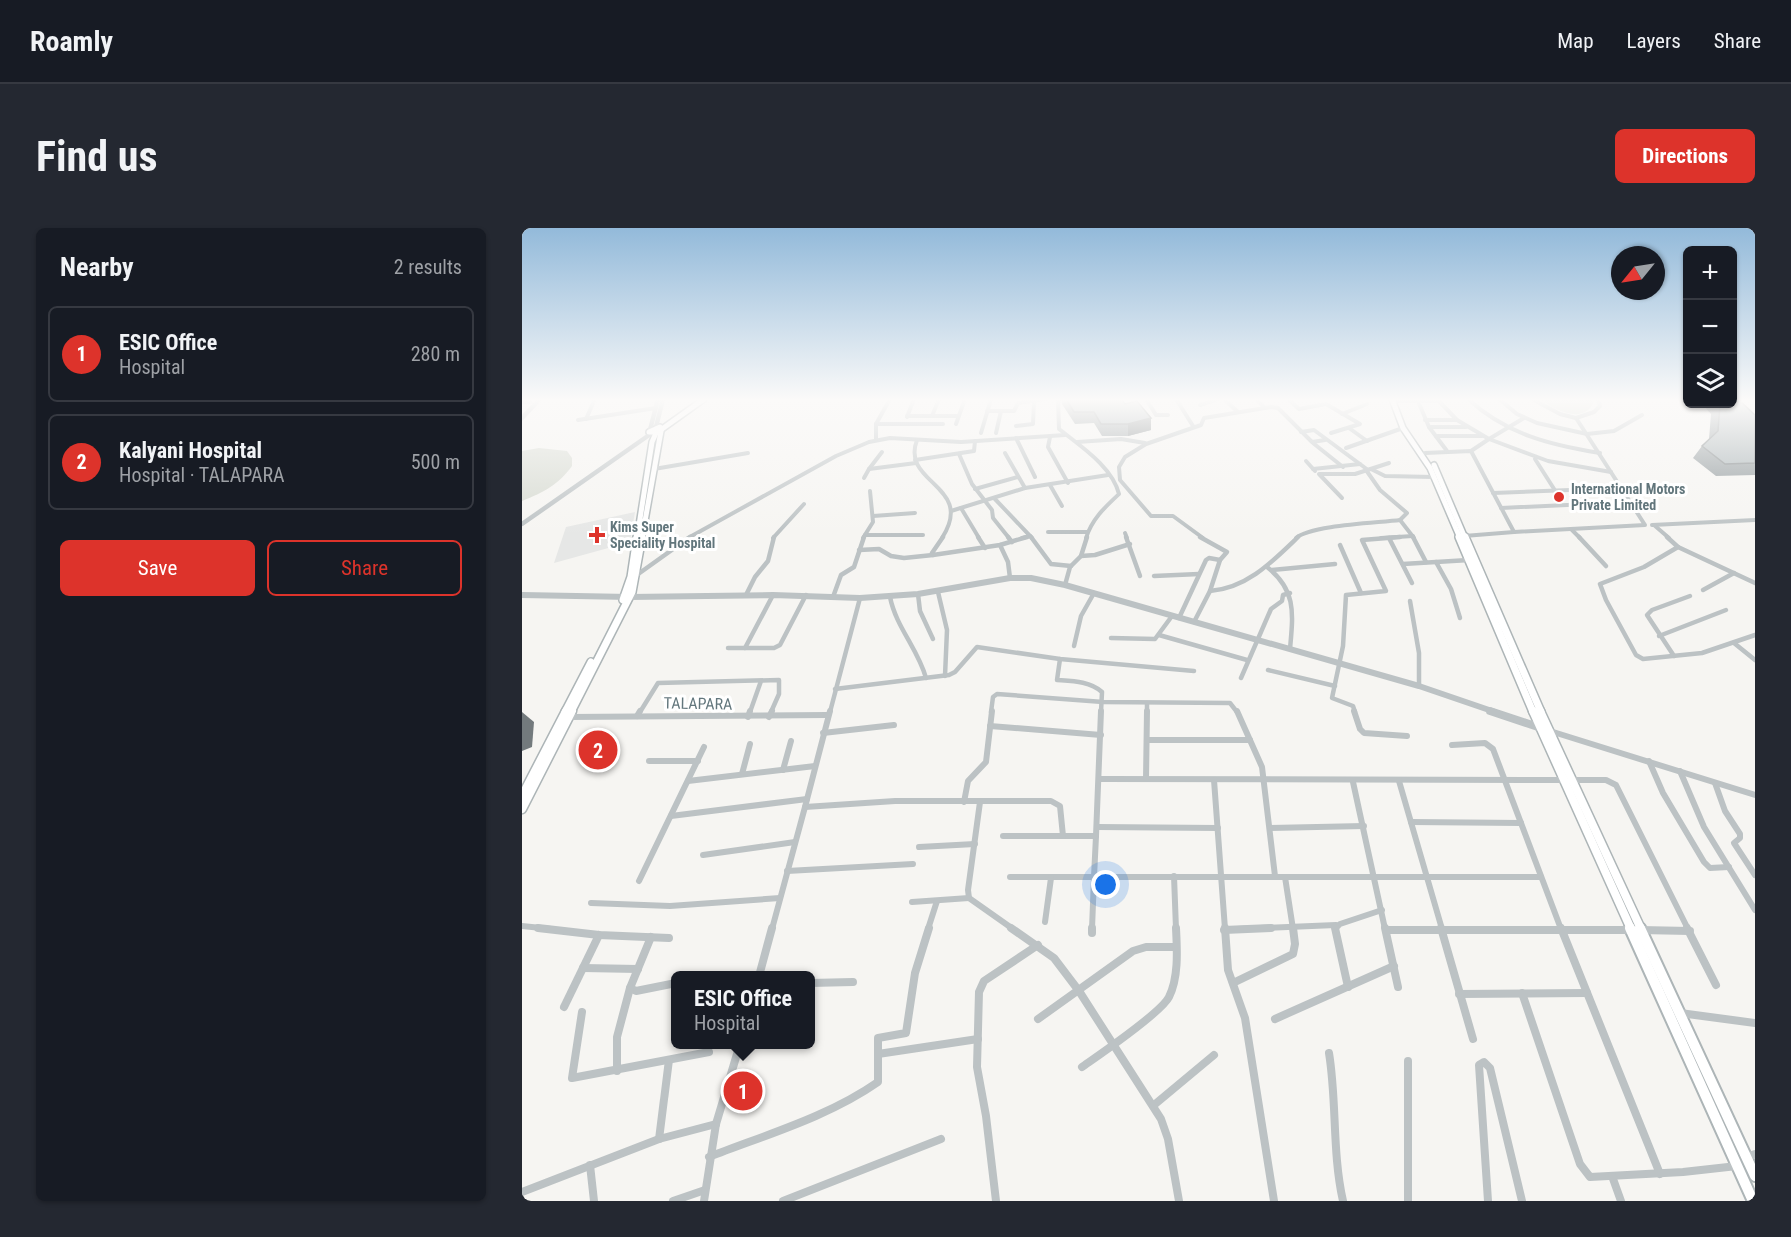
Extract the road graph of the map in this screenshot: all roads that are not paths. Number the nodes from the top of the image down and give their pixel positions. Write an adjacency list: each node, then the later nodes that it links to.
1 (634, 444): 67 (street)
2 (635, 444): 70 (street)
3 (652, 444): 106 (main road)
4 (655, 444): 37 (main road)
5 (865, 444): 106 (street)
6 (916, 444): 33 (street)
7 (975, 444): 30 (street)
8 (1019, 444): 45 (street)
9 (1049, 444): 48 (street)
10 (1080, 444): 43 (street)
11 (1145, 444): 93 (street)
12 (1315, 444): 36 (street)
13 (1331, 444): 35 (street)
14 (1357, 444): 22 (street)
15 (1415, 444): 46 (main road)
16 (1419, 444): 28 (main road)
17 (1442, 444): 23 (street)
18 (1482, 444): 24 (street)
19 (1500, 444): 31 (street)
20 (1555, 444): 29 (street)
21 (1594, 444): 29 (street)
22 (1346, 448)
23 (1447, 451): 24 (street); 28 (street)
24 (1471, 451): 55 (street)
25 (882, 452): 38 (street)
26 (748, 453): 37 (street)
27 (1005, 453): 44 (street)
28 (1425, 453): 82 (main road)
29 (1600, 453): 41 (street)
30 (958, 454): 33 (street); 52 (street)
31 (1535, 459): 41 (street); 54 (street)
32 (1306, 460): 39 (street)
33 (916, 462): 38 (street); 64 (street)
34 (1389, 463): 40 (street)
35 (1360, 464): 36 (street); 40 (street)
36 (1343, 467): 39 (street)
37 (654, 469): 106 (main road)
38 (869, 469): 47 (street)
39 (1313, 469): 42 (street)
40 (1369, 470): 42 (street); 46 (street); 68 (street)
41 (1611, 472): 51 (street)
42 (1319, 474): 57 (street)
43 (1108, 475): 48 (street); 75 (street)
44 (1018, 477): 50 (street); 52 (street)
45 (1035, 477)
46 (1434, 477): 94 (main road)
47 (864, 478)
48 (1068, 483): 49 (street)
49 (1050, 485): 50 (street); 61 (street)
50 (1025, 488): 56 (street)
51 (1622, 488): 54 (street); 59 (street)
52 (975, 489): 58 (street)
53 (870, 491): 66 (street)
54 (1556, 492): 55 (street)
55 (1493, 493): 63 (street)
56 (994, 498): 58 (street); 80 (street)
57 (1342, 498)
58 (984, 501): 62 (street); 84 (street)
59 (1632, 502): 63 (street); 71 (street)
60 (804, 504): 118 (street)
61 (1062, 506)
62 (961, 508): 64 (street); 89 (street)
63 (1501, 508): 76 (street)
64 (951, 511): 91 (street)
65 (915, 513): 66 (street)
66 (873, 516): 78 (street)
67 (522, 518)
68 (1400, 520): 81 (street); 101 (street)
69 (1755, 520): 72 (street)
70 (522, 524)
71 (1645, 525): 72 (street); 73 (street)
72 (1654, 525): 88 (street)
73 (1571, 529): 76 (street); 100 (street)
74 (1048, 532): 75 (street)
75 (1087, 532): 92 (street)
76 (1515, 532): 82 (street)
77 (1125, 533): 85 (street)
78 (865, 535): 79 (street); 90 (street)
79 (923, 535)
80 (1030, 536): 84 (street); 99 (street)
81 (1413, 536): 83 (street); 95 (street)
82 (1464, 536): 166 (main road)
83 (1389, 538): 98 (street); 116 (street)
84 (1012, 542): 86 (street)
85 (1130, 544): 92 (street); 104 (street)
86 (1000, 545): 89 (street); 107 (street)
87 (1340, 545): 116 (street)
88 (1678, 547): 103 (street); 143 (street)
89 (985, 548): 91 (street)
90 (859, 549): 91 (street); 124 (street)
91 (933, 555)
92 (1081, 556): 99 (street)
93 (1220, 560): 102 (street); 112 (street)
94 (1469, 560): 96 (street); 166 (main road)
95 (1426, 562): 96 (street); 98 (street)
96 (1436, 562): 130 (street)
97 (1335, 564): 101 (street)
98 (1403, 564): 109 (street)
99 (1071, 566): 110 (street)
100 (1606, 566)
101 (1270, 568): 112 (street); 115 (street)
102 (1199, 573): 105 (street); 129 (street)
103 (1734, 573): 108 (street); 111 (street)
104 (1140, 576)
105 (1154, 576)
106 (634, 578): 123 (main road)
107 (1010, 578): 110 (street); 113 (street)
108 (1755, 583)
109 (1412, 584)
110 (1065, 585): 114 (street)
111 (1702, 590)
112 (1209, 591): 131 (street)
113 (938, 592): 117 (street); 150 (street)
114 (1095, 593): 129 (street); 139 (street)
115 (1290, 593): 137 (street); 142 (street)
116 (1361, 593): 147 (street)
117 (918, 594): 125 (street); 136 (street)
118 (746, 595): 119 (street); 123 (street)
119 (773, 595): 121 (street); 141 (street)
120 (522, 596): 123 (street)
121 (806, 596): 124 (street); 141 (street)
122 (1690, 596): 134 (street)
123 (627, 597): 161 (main road); 194 (main road)
124 (833, 597): 126 (street)
125 (890, 597): 126 (street); 151 (street)
126 (860, 598): 156 (street)
127 (1410, 601): 155 (street)
128 (1726, 610): 134 (street)
129 (1176, 617): 131 (street); 132 (street)
130 (1460, 618)
131 (1194, 622): 137 (street)
132 (1160, 634): 135 (street); 145 (street)
133 (1755, 635): 138 (street)
134 (1659, 636): 143 (street)
135 (1111, 638)
136 (933, 639)
137 (1258, 641): 142 (street); 145 (street)
138 (1734, 643): 143 (street); 146 (street)
139 (1074, 646)
140 (728, 648): 141 (street)
141 (745, 648)
142 (1290, 649): 147 (street)
143 (1674, 656)
144 (1060, 659): 149 (street); 150 (street); 157 (street)
145 (1247, 660): 152 (street)
146 (1755, 660)
147 (1341, 663): 154 (street); 155 (street)
148 (1268, 670): 154 (street)
149 (1194, 671)
150 (945, 676): 151 (street)
151 (926, 678): 156 (street)
152 (1241, 678)
153 (761, 681): 160 (street); 162 (street); 163 (street)
154 (1335, 686): 169 (street)
155 (1419, 686): 166 (street)
156 (835, 689): 159 (street)
157 (1103, 702): 158 (street); 165 (street); 168 (street)
158 (1147, 703): 170 (street); 171 (street)
159 (827, 715): 163 (street, TALAPARA); 167 (street)
160 (637, 716): 161 (street, TALAPARA); 162 (street, TALAPARA)
161 (569, 717): 198 (main road)
162 (748, 717): 163 (street, TALAPARA)
163 (769, 717)
164 (894, 725): 167 (street)
165 (990, 726): 168 (street); 195 (street)
166 (1545, 730): 178 (street); 186 (main road)
167 (823, 733): 179 (street)
168 (1101, 735): 183 (street)
169 (1407, 736)
170 (1147, 740): 171 (street); 184 (street)
171 (1250, 740): 188 (street)
172 (791, 741): 180 (street)
173 (750, 744): 182 (street)
174 (1452, 744): 190 (street)
175 (704, 747): 177 (street)
176 (649, 761): 177 (street)
177 (698, 761): 187 (street)
178 (1649, 761): 181 (street); 214 (street)
179 (815, 766): 180 (street); 197 (street)
180 (783, 770): 182 (street)
181 (1680, 771): 192 (street); 214 (street)
182 (742, 774): 187 (street)
183 (1099, 779): 184 (street); 203 (street)
184 (1146, 779): 185 (street)
185 (1214, 780): 188 (street); 204 (street)
186 (1568, 780): 190 (street); 241 (main road); 244 (street)
187 (688, 781): 199 (street)
188 (1264, 781): 191 (street); 205 (street)
189 (1399, 781): 190 (street); 191 (street); 200 (street)
190 (1504, 781): 201 (street)
191 (1353, 782): 202 (street)
192 (1715, 783): 193 (street); 216 (street)
193 (1755, 795)
194 (522, 796)
195 (964, 802): 196 (street); 197 (street)
196 (980, 802): 207 (street); 210 (street)
197 (806, 803): 199 (street); 209 (street)
198 (522, 809)
199 (671, 816): 227 (street)
200 (1411, 822): 201 (street); 222 (street)
201 (1521, 824): 225 (street)
202 (1364, 826): 205 (street); 221 (street)
203 (1097, 827): 204 (street); 208 (street)
204 (1218, 828): 218 (street)
205 (1270, 828): 219 (street)
206 (1004, 836): 207 (street)
207 (1063, 836): 208 (street)
208 (1096, 836): 224 (street)
209 (795, 842): 212 (street); 215 (street)
210 (975, 844): 211 (street); 229 (street)
211 (919, 847)
212 (703, 855)
213 (913, 864): 215 (street)
214 (1729, 867): 234 (street)
215 (787, 871): 228 (street)
216 (1755, 875)
217 (1174, 876): 218 (street); 224 (street); 250 (street)
218 (1221, 876): 219 (street); 239 (street)
219 (1275, 876): 220 (street)
220 (1285, 876): 221 (street); 238 (street)
221 (1376, 876): 222 (street); 233 (street)
222 (1426, 876): 225 (street); 242 (street)
223 (1010, 877): 226 (street)
224 (1094, 877): 226 (street); 245 (street)
225 (1541, 877): 243 (street)
226 (1051, 878): 235 (street)
227 (639, 881)
228 (780, 898): 232 (street); 254 (street)
229 (969, 898): 230 (street); 249 (street)
230 (937, 901): 231 (street); 279 (street)
231 (912, 902)
232 (591, 903)
233 (1382, 910): 236 (street); 240 (street)
234 (1755, 910)
235 (1045, 922)
236 (1336, 925): 238 (street); 260 (street)
237 (522, 926): 246 (street)
238 (1293, 928): 239 (street); 257 (street)
239 (1224, 930): 257 (street)
240 (1386, 930): 242 (street); 251 (street)
241 (1636, 930): 243 (street); 244 (street); 269 (main road); 292 (main road)
242 (1442, 931): 243 (street); 266 (street)
243 (1562, 931): 265 (street)
244 (1690, 931): 259 (street)
245 (1092, 933)
246 (599, 935): 247 (street); 252 (street)
247 (651, 938): 248 (street); 253 (street)
248 (669, 938)
249 (1038, 945): 263 (street); 273 (street)
250 (1175, 947): 263 (street); 275 (street)
251 (1394, 966): 260 (street); 261 (street)
252 (583, 968): 253 (street); 267 (street)
253 (638, 969): 262 (street)
254 (760, 971)
255 (853, 982): 256 (street)
256 (815, 983)
257 (1233, 983): 304 (street)
258 (671, 984): 262 (street)
259 (1716, 985)
260 (1348, 987): 271 (street)
261 (1398, 987)
262 (630, 988): 284 (street)
263 (1079, 991): 270 (street); 275 (street)
264 (1521, 993): 265 (street); 266 (street); 294 (street)
265 (1587, 993): 293 (street)
266 (1459, 994): 274 (street)
267 (564, 1007)
268 (582, 1012): 284 (street)
269 (1680, 1013): 272 (street); 289 (main road)
270 (1038, 1019)
271 (1275, 1019)
272 (1755, 1023)
273 (978, 1039): 279 (street); 302 (street)
274 (1473, 1039)
275 (1114, 1045): 283 (street); 285 (street)
276 (738, 1049): 286 (street)
277 (709, 1052): 281 (street)
278 (1329, 1053): 305 (street)
279 (878, 1054): 290 (street)
280 (1214, 1055): 285 (street)
281 (669, 1060): 284 (street); 287 (street)
282 (1408, 1061): 306 (street)
283 (1082, 1067)
284 (617, 1071)
285 (1154, 1105): 303 (street)
286 (716, 1124): 287 (street); 290 (street)
287 (659, 1139): 291 (street)
288 (941, 1139): 301 (street)
289 (1751, 1155): 295 (main road)
290 (709, 1157): 296 (street)
291 (590, 1165): 297 (street); 298 (street)
292 (1737, 1166): 293 (street); 310 (main road)
293 (1660, 1174): 294 (street)
294 (1612, 1176): 309 (street)
295 (1755, 1176)
296 (705, 1190): 299 (street); 300 (street)
297 (522, 1192)
298 (594, 1201)
299 (673, 1201)
300 (704, 1201)
301 (783, 1201)
302 (996, 1201)
303 (1179, 1201)
304 (1274, 1201)
305 (1342, 1201)
306 (1408, 1201)
307 (1488, 1201): 308 (street)
308 (1522, 1201)
309 (1621, 1201)
310 (1753, 1201)

